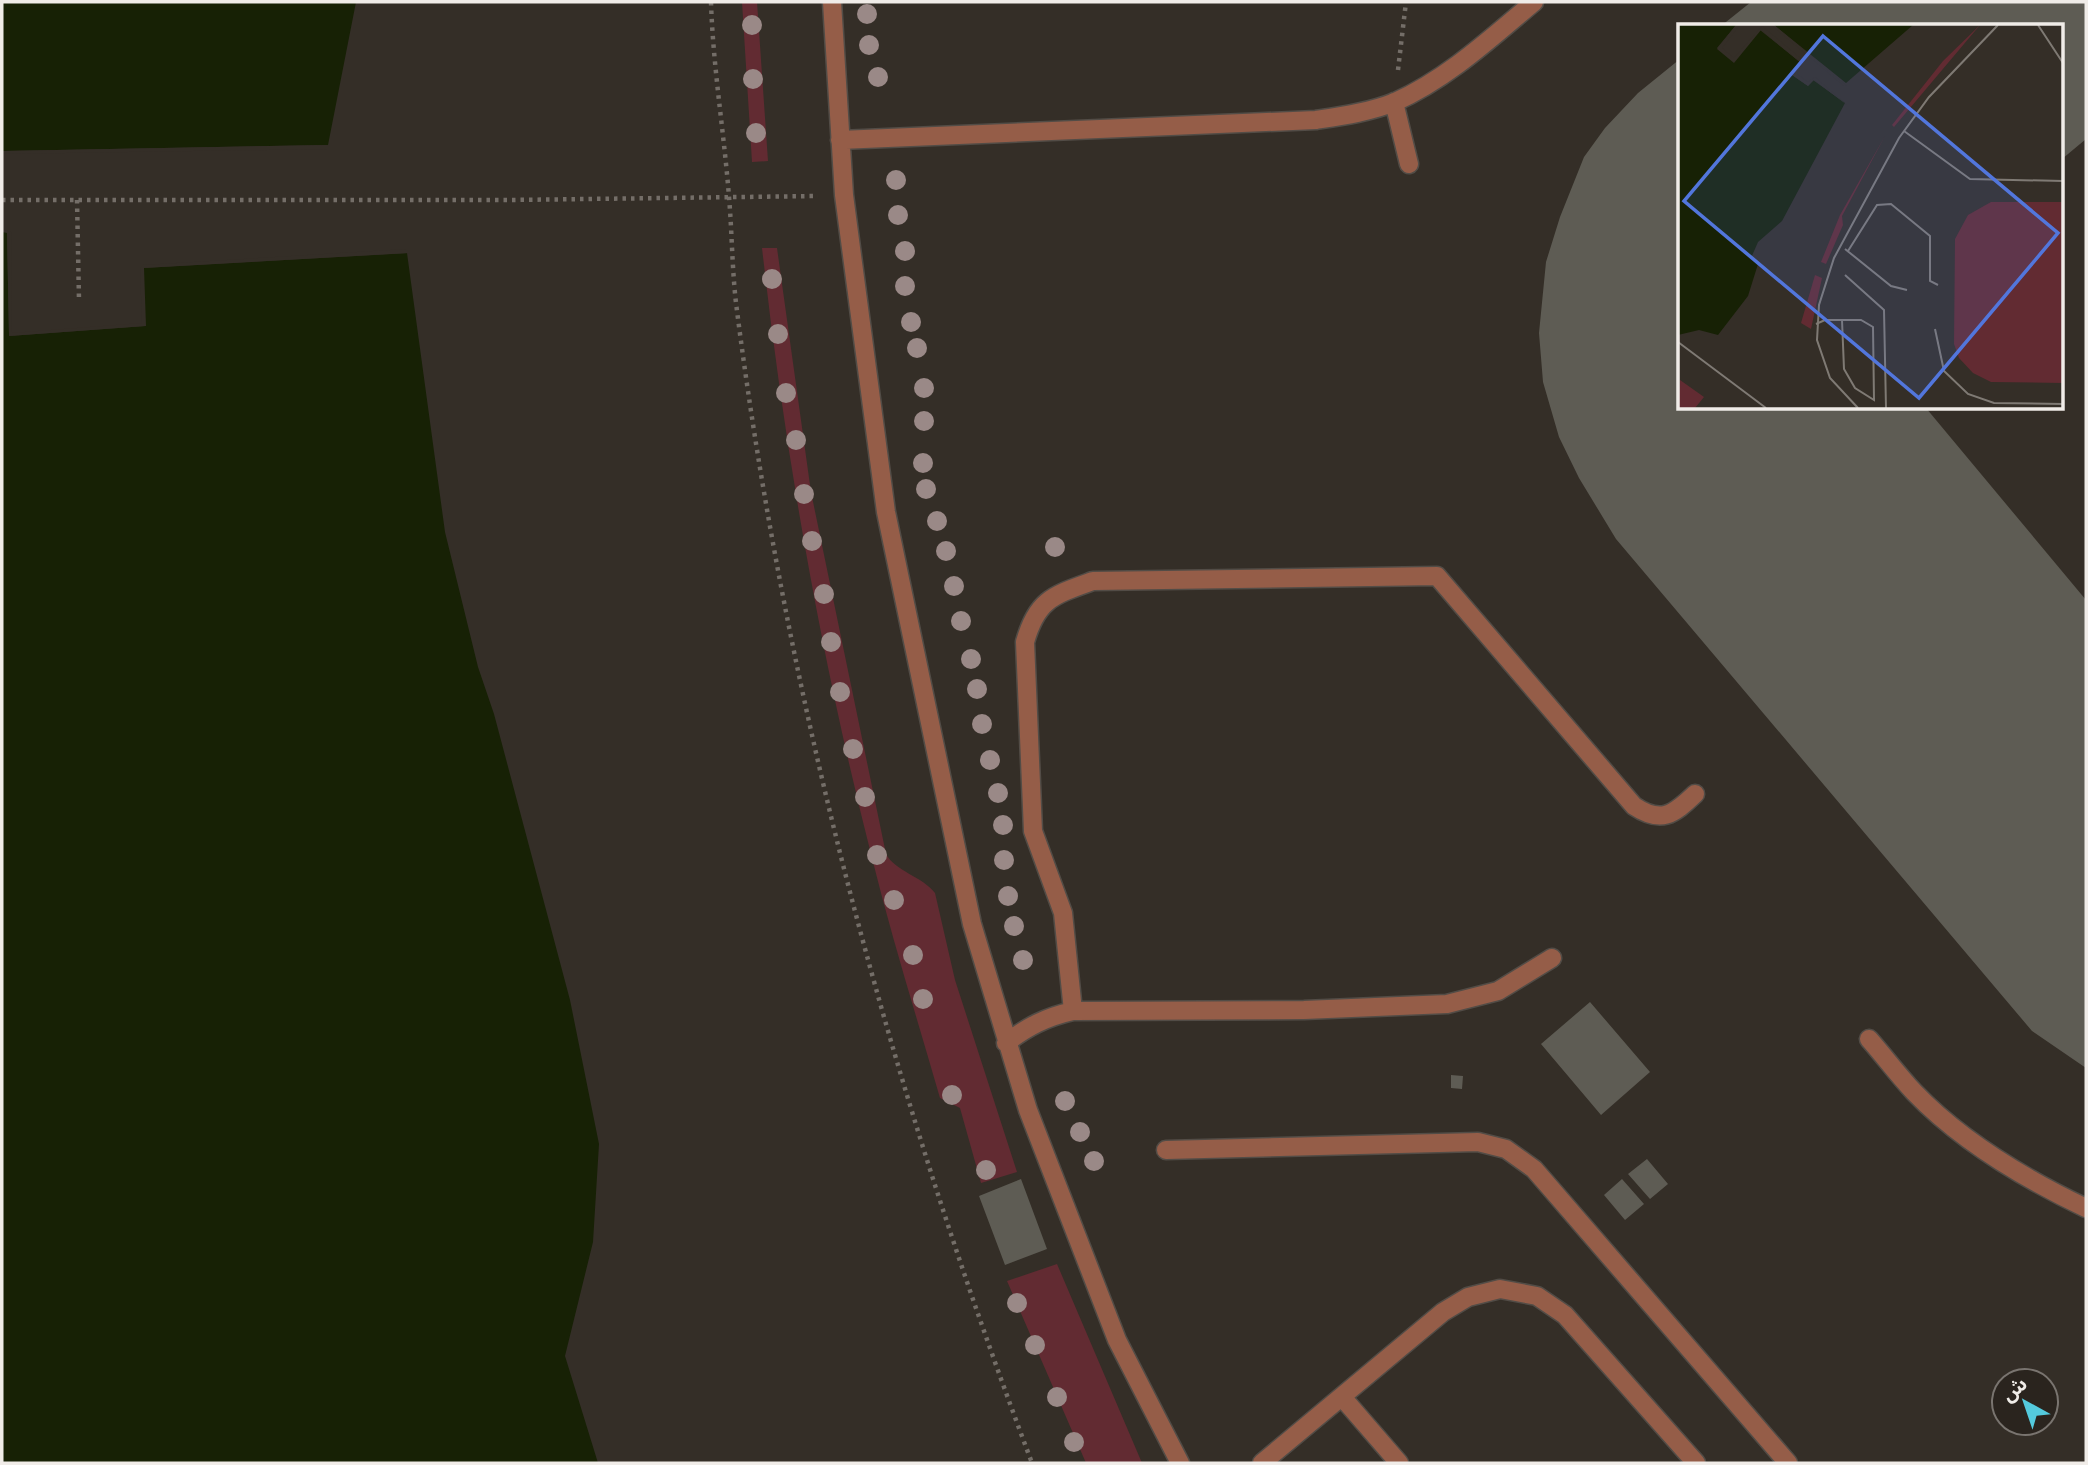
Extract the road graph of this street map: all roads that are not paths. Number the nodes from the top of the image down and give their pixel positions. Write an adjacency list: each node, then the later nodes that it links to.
1 (832, 2): 4 (street)
2 (1534, 2): 3 (street)
3 (1394, 102): 4 (street); 5 (street)
4 (840, 140): 10 (street)
5 (1409, 164)
6 (1695, 794): 8 (street)
7 (1552, 958): 8 (street)
8 (1073, 1011): 10 (street)
9 (1869, 1039): 12 (street)
10 (1006, 1043): 14 (street)
11 (1166, 1150): 18 (street)
12 (2086, 1208)
13 (1342, 1397): 15 (street); 16 (street); 17 (street)
14 (1180, 1463)
15 (1262, 1463)
16 (1398, 1463)
17 (1696, 1463)
18 (1788, 1463)

